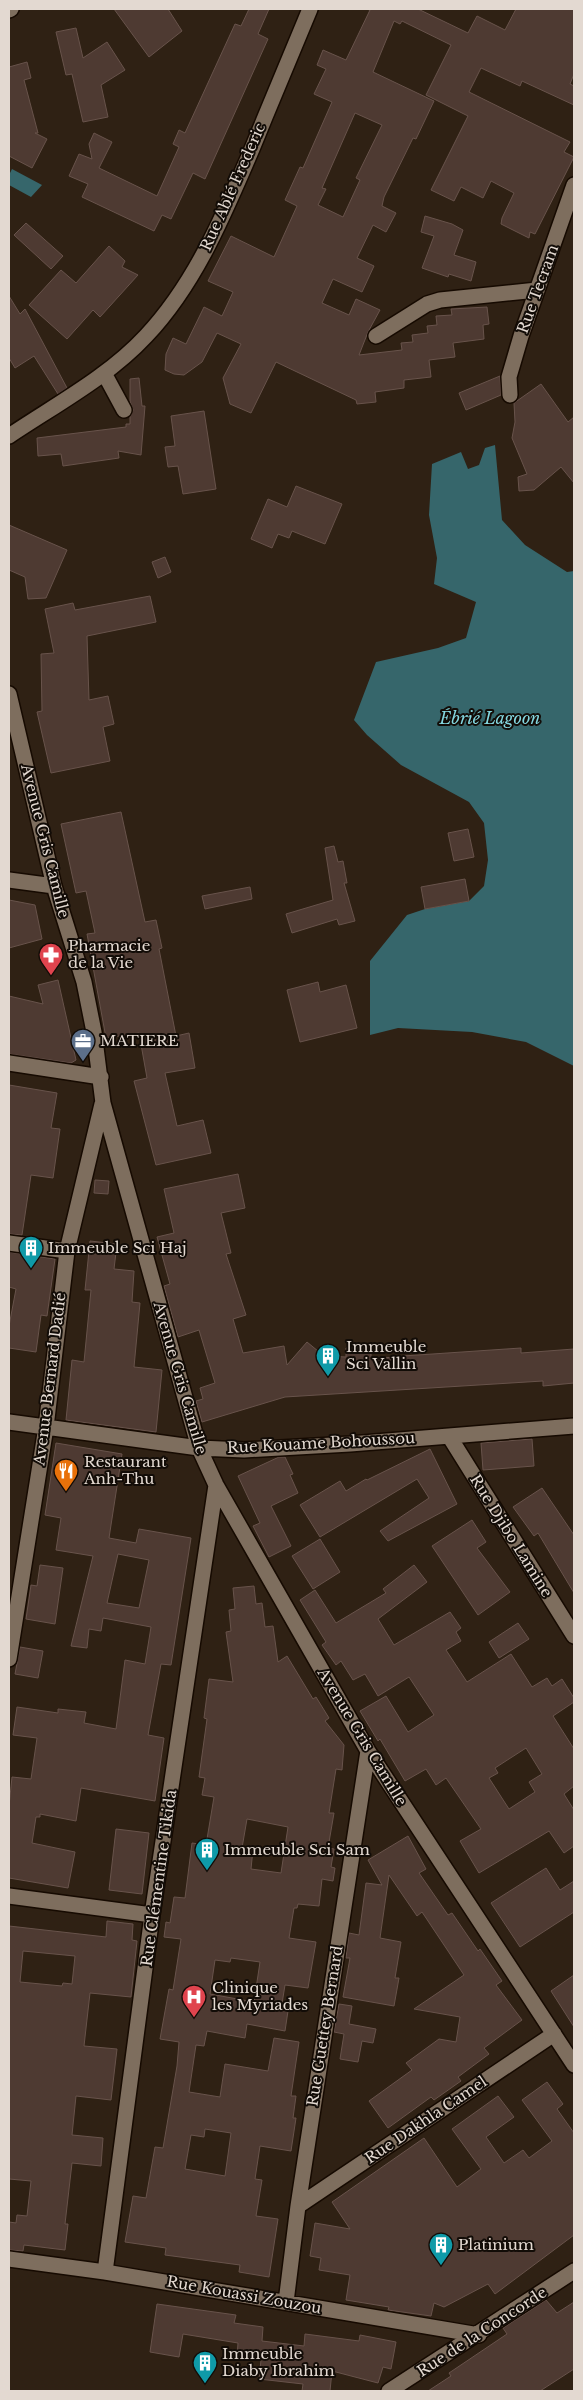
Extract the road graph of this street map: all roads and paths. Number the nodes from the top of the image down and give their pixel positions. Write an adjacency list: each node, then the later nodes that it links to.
1 (310, 9): 5 (street, Rue Ablé Frederic)
2 (574, 185): 3 (street, Rue Tecram)
3 (537, 290): 4 (street); 6 (street, Rue Tecram)
4 (376, 336)
5 (104, 373): 7 (street); 8 (street, Rue Ablé Frederic)
6 (510, 394)
7 (124, 410)
8 (9, 436)
9 (9, 694): 11 (street, Avenue Gris Camille)
10 (9, 880): 11 (street)
11 (54, 886): 13 (street, Avenue Gris Camille)
12 (9, 1063): 13 (street)
13 (101, 1077): 14 (street, Avenue Gris Camille)
14 (103, 1102): 16 (street, Avenue Bernard Dadié); 21 (street, Avenue Gris Camille)
15 (9, 1243): 16 (street)
16 (67, 1251): 19 (street, Avenue Bernard Dadié)
17 (9, 1422): 19 (street, Rue Kouame Bohoussou)
18 (574, 1426): 20 (street, Rue Kouame Bohoussou)
19 (46, 1427): 21 (street, Rue Kouame Bohoussou); 23 (street, Avenue Bernard Dadié)
20 (449, 1436): 21 (street, Rue Kouame Bohoussou); 24 (street, Rue Djibo Lamine)
21 (199, 1448): 22 (street, Avenue Gris Camille)
22 (216, 1485): 26 (street, Avenue Gris Camille); 28 (street, Rue Clémentine Tikida)
23 (12, 1608): 25 (street, Avenue Bernard Dadié)
24 (574, 1636)
25 (9, 1658)
26 (368, 1751): 29 (street, Avenue Gris Camille); 31 (street, Rue Guettey Bernard)
27 (9, 1896): 28 (street)
28 (152, 1916): 34 (street, Rue Clémentine Tikida)
29 (554, 2034): 30 (street, Avenue Gris Camille); 31 (street, Rue Dakhla Camel)
30 (574, 2066)
31 (298, 2206): 35 (street, Rue Guettey Bernard)
32 (9, 2259): 34 (street, Rue Kouassi Zouzou)
33 (574, 2271): 36 (street, Rue de la Concorde)
34 (106, 2272): 35 (street, Rue Kouassi Zouzou)
35 (286, 2302): 36 (street, Rue Kouassi Zouzou)
36 (479, 2335): 37 (street, Rue de la Concorde)
37 (389, 2391)

